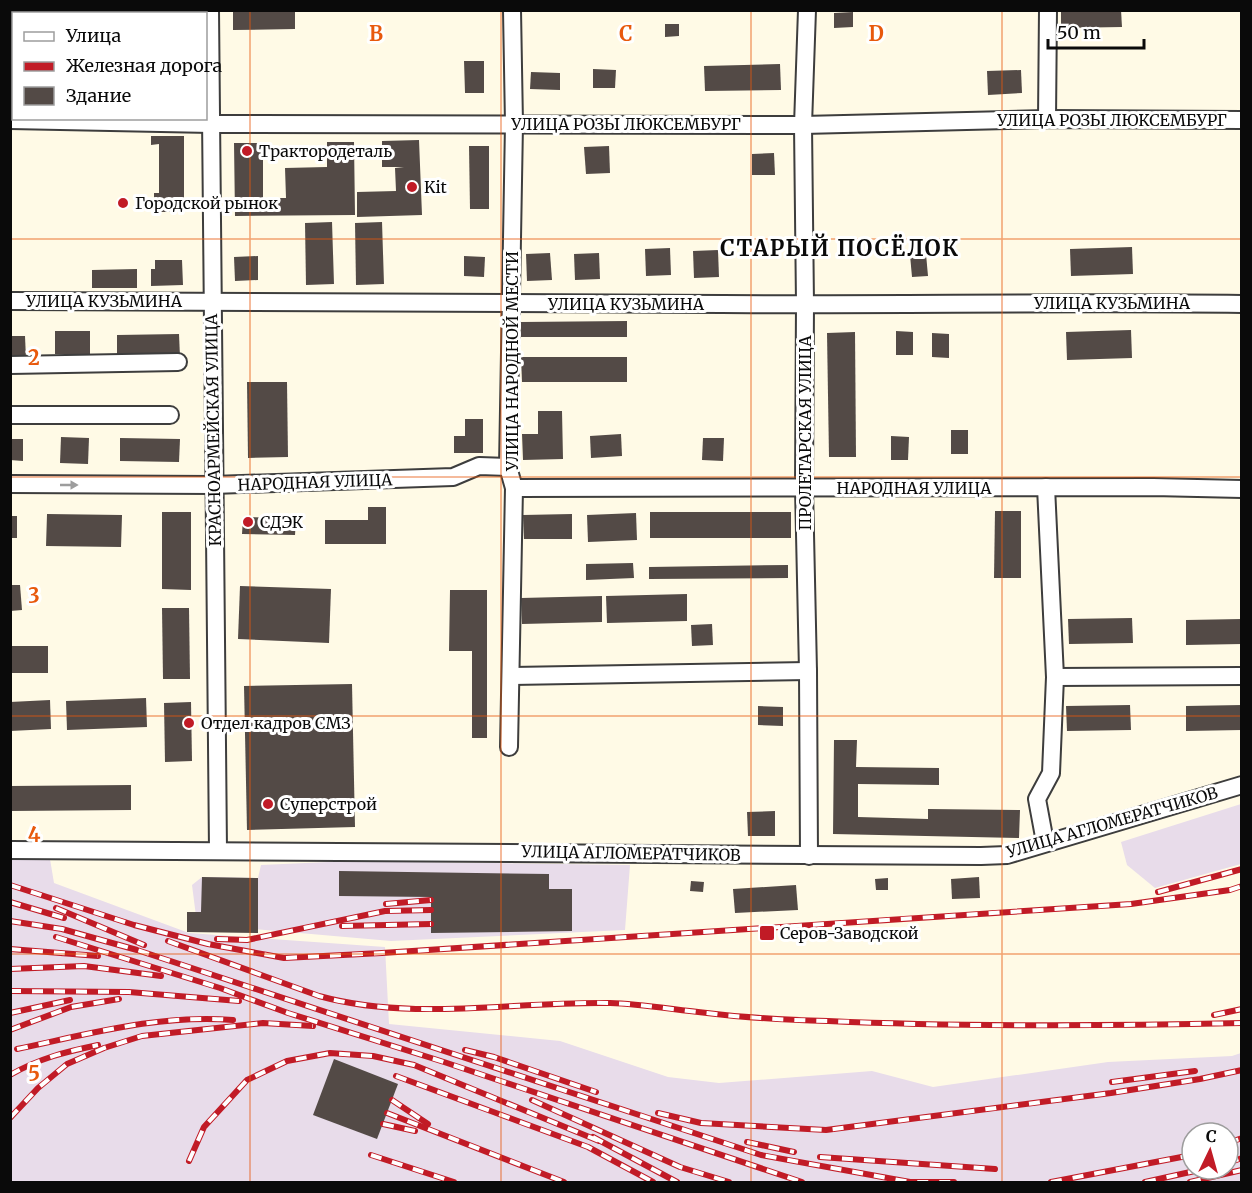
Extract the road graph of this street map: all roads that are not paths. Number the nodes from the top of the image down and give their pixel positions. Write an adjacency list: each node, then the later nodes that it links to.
1 (210, 10): 8 (street, КРАСНОАРМЕЙСКАЯ УЛИЦА)
2 (512, 10): 9 (street, УЛИЦА НАРОДНОЙ МЕСТИ)
3 (807, 10): 10 (street, ПРОЛЕТАРСКАЯ УЛИЦА)
4 (1048, 10): 6 (street)
5 (10, 120): 8 (street, УЛИЦА РОЗЫ ЛЮКСЕМБУРГ)
6 (1047, 120): 7 (street, УЛИЦА РОЗЫ ЛЮКСЕМБУРГ); 10 (street, УЛИЦА РОЗЫ ЛЮКСЕМБУРГ)
7 (1242, 120)
8 (211, 124): 9 (street, УЛИЦА РОЗЫ ЛЮКСЕМБУРГ); 11 (street, КРАСНОАРМЕЙСКАЯ УЛИЦА)
9 (514, 124): 10 (street, УЛИЦА РОЗЫ ЛЮКСЕМБУРГ); 13 (street, УЛИЦА НАРОДНОЙ МЕСТИ)
10 (803, 125): 14 (street, ПРОЛЕТАРСКАЯ УЛИЦА)
11 (212, 300): 12 (street, УЛИЦА КУЗЬМИНА); 13 (street, УЛИЦА КУЗЬМИНА); 22 (street, КРАСНОАРМЕЙСКАЯ УЛИЦА)
12 (10, 301)
13 (511, 303): 14 (street, УЛИЦА КУЗЬМИНА); 20 (street, УЛИЦА НАРОДНОЙ МЕСТИ)
14 (805, 304): 15 (street, УЛИЦА КУЗЬМИНА); 24 (street, ПРОЛЕТАРСКАЯ УЛИЦА)
15 (1242, 304)
16 (178, 363): 17 (street)
17 (10, 365)
18 (10, 415): 19 (street)
19 (171, 415)
20 (508, 467): 22 (street, НАРОДНАЯ УЛИЦА); 25 (street, УЛИЦА НАРОДНОЙ МЕСТИ)
21 (10, 484): 22 (street, НАРОДНАЯ УЛИЦА, one-way to 22)
22 (213, 485): 35 (street, КРАСНОАРМЕЙСКАЯ УЛИЦА)
23 (1046, 487): 24 (street, НАРОДНАЯ УЛИЦА); 26 (street, НАРОДНАЯ УЛИЦА); 30 (street)
24 (804, 488): 25 (street, НАРОДНАЯ УЛИЦА); 27 (street, ПРОЛЕТАРСКАЯ УЛИЦА)
25 (514, 489): 28 (street, УЛИЦА НАРОДНОЙ МЕСТИ)
26 (1242, 489)
27 (808, 671): 28 (street); 36 (street, ПРОЛЕТАРСКАЯ УЛИЦА)
28 (512, 676): 31 (street, УЛИЦА НАРОДНОЙ МЕСТИ)
29 (1242, 676): 30 (street)
30 (1055, 677): 33 (street)
31 (509, 747)
32 (1242, 785): 33 (street, УЛИЦА АГЛОМЕРАТЧИКОВ)
33 (1045, 842): 36 (street, УЛИЦА АГЛОМЕРАТЧИКОВ)
34 (10, 850): 35 (street, УЛИЦА АГЛОМЕРАТЧИКОВ)
35 (218, 850): 36 (street, УЛИЦА АГЛОМЕРАТЧИКОВ)
36 (809, 856)

